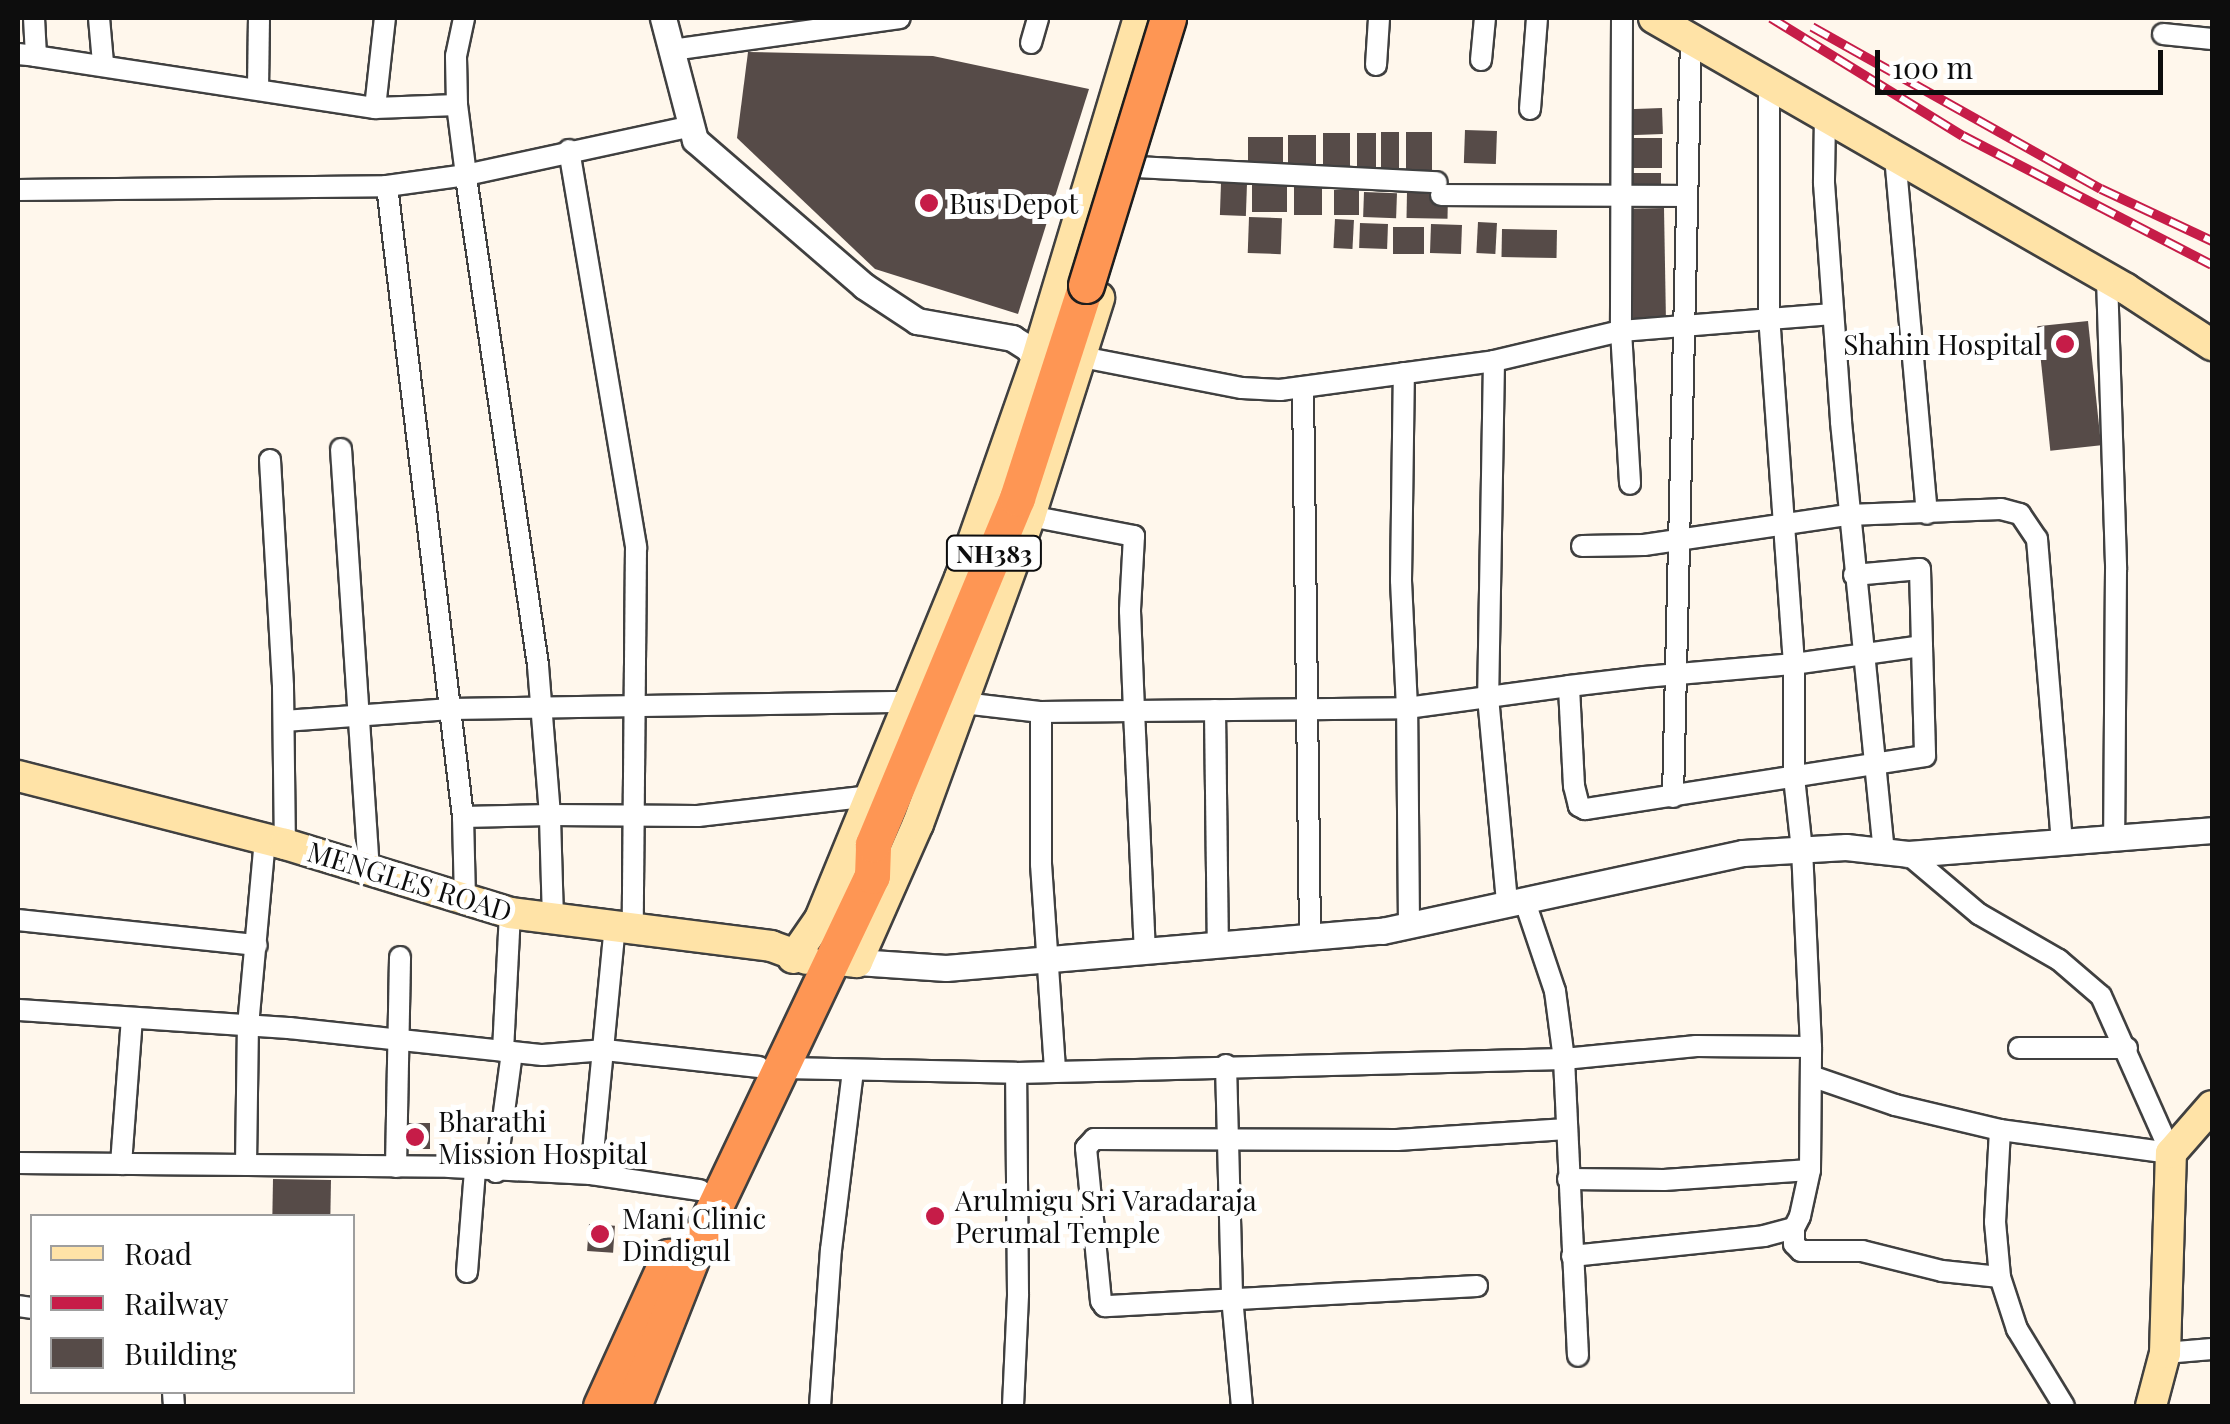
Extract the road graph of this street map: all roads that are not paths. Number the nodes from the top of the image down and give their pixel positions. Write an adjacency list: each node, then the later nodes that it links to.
1 (34, 18): 23 (street)
2 (99, 18): 25 (street)
3 (259, 18): 28 (street)
4 (386, 18): 30 (street)
5 (467, 18): 29 (street)
6 (663, 18): 22 (street)
7 (900, 18): 17 (street)
8 (1038, 18): 21 (street)
9 (1139, 18): 42 (main road)
10 (1168, 18): 90 (highway, NH383, bridge)
11 (1184, 18): 36 (main road)
12 (1379, 18): 26 (street)
13 (1485, 18): 24 (street)
14 (1538, 18): 31 (street)
15 (1622, 18): 40 (street)
16 (1654, 18): 19 (main road)
17 (829, 22): 22 (street)
18 (2163, 34): 20 (street)
19 (1691, 39): 27 (main road); 41 (street)
20 (2212, 39)
21 (1032, 43)
22 (672, 50): 33 (street)
23 (26, 55): 25 (street)
24 (1482, 60)
25 (103, 63): 28 (street)
26 (1376, 64)
27 (1769, 86): 32 (main road); 46 (street)
28 (258, 89): 30 (street)
29 (457, 105): 30 (street); 37 (street)
30 (375, 108)
31 (1530, 109)
32 (1824, 116): 35 (main road); 45 (street)
33 (692, 126): 34 (street); 51 (street)
34 (569, 150): 37 (street); 73 (street)
35 (1896, 156): 44 (main road); 58 (street)
36 (1136, 167): 40 (street); 43 (main road)
37 (466, 175): 38 (street); 74 (street)
38 (387, 186): 39 (street); 76 (street)
39 (18, 190)
40 (1621, 196): 41 (street); 48 (street)
41 (1686, 196): 47 (street)
42 (1072, 240): 43 (main road); 51 (main road)
43 (1112, 252): 50 (main road)
44 (2107, 278): 49 (main road); 92 (street)
45 (1833, 314): 46 (street); 60 (street)
46 (1769, 319): 47 (street); 61 (street)
47 (1682, 328): 48 (street); 62 (street)
48 (1621, 331): 52 (street); 57 (street)
49 (2212, 345)
50 (1082, 356): 54 (street); 59 (main road)
51 (1036, 361): 71 (main road)
52 (1494, 361): 53 (street); 70 (street)
53 (1404, 373): 54 (street); 75 (street)
54 (1303, 387): 79 (street)
55 (342, 449): 81 (street)
56 (270, 460): 82 (street)
57 (1630, 484)
58 (1926, 514): 60 (street); 94 (street)
59 (1030, 516): 72 (main road); 77 (street)
60 (1848, 516): 61 (street); 64 (street)
61 (1782, 524): 62 (street); 67 (street)
62 (1678, 541): 63 (street); 68 (street)
63 (1582, 546)
64 (1854, 575): 65 (street); 66 (street)
65 (1922, 646): 66 (street); 83 (street)
66 (1861, 655): 67 (street); 83 (street)
67 (1794, 664): 68 (street); 85 (street)
68 (1675, 676): 69 (street); 86 (street)
69 (1569, 686): 70 (street); 86 (street)
70 (1488, 698): 75 (street); 99 (street)
71 (908, 702): 73 (street); 90 (main road)
72 (964, 703): 80 (street); 110 (main road)
73 (636, 705): 74 (street); 89 (street)
74 (540, 708): 76 (street); 87 (street)
75 (1407, 708): 79 (street); 103 (street)
76 (451, 709): 81 (street); 88 (street)
77 (1134, 710): 78 (street); 80 (street); 108 (street)
78 (1215, 710): 79 (street); 106 (street)
79 (1307, 711): 105 (street)
80 (1041, 712): 111 (street)
81 (359, 714): 82 (street); 97 (street)
82 (284, 721): 93 (street)
83 (1876, 766): 85 (street); 96 (street)
84 (18, 776): 93 (main road, MENGLES ROAD)
85 (1794, 778): 86 (street); 95 (street)
86 (1673, 797)
87 (550, 815): 88 (street); 89 (street); 101 (street)
88 (464, 817): 98 (street)
89 (635, 818): 90 (street); 104 (street)
90 (876, 818): 110 (highway); 110 (main road)
91 (2212, 830): 92 (street)
92 (2114, 838): 94 (street)
93 (275, 842): 97 (main road, MENGLES ROAD); 107 (street)
94 (2062, 842): 96 (street)
95 (1802, 850): 96 (street); 99 (street); 116 (street)
96 (1896, 852): 118 (street)
97 (370, 869): 98 (main road, MENGLES ROAD)
98 (465, 901): 100 (main road, MENGLES ROAD)
99 (1516, 901): 103 (street); 121 (street)
100 (510, 914): 101 (main road, MENGLES ROAD); 120 (street)
101 (553, 919): 104 (main road, MENGLES ROAD)
102 (18, 920): 107 (street)
103 (1409, 925): 105 (street)
104 (624, 926): 110 (main road, MENGLES ROAD); 119 (street)
105 (1310, 936): 106 (street)
106 (1218, 944): 108 (street)
107 (257, 946): 114 (street)
108 (1145, 951): 111 (street)
109 (400, 957): 115 (street)
110 (822, 959): 111 (street); 123 (highway)
111 (1050, 959): 124 (street)
112 (18, 1010): 113 (street)
113 (132, 1019): 114 (street); 134 (street)
114 (248, 1026): 115 (street); 135 (street)
115 (395, 1042): 120 (street); 136 (street)
116 (1811, 1047): 121 (street); 127 (street)
117 (2019, 1048): 118 (street)
118 (2128, 1048): 132 (street)
119 (605, 1050): 120 (street); 123 (street); 139 (street)
120 (508, 1052): 138 (street)
121 (1564, 1059): 122 (street); 129 (street)
122 (1226, 1065): 124 (street); 131 (street)
123 (771, 1068): 125 (street); 141 (highway); 153 (highway)
124 (1055, 1071): 126 (street)
125 (853, 1072): 126 (street); 154 (street)
126 (1016, 1073): 155 (street)
127 (1811, 1076): 130 (street); 137 (street)
128 (2212, 1106): 132 (main road)
129 (1567, 1129): 131 (street); 140 (street)
130 (2000, 1130): 132 (street); 145 (street)
131 (1227, 1141): 147 (street); 147 (street)
132 (2171, 1154): 149 (main road)
133 (18, 1162): 134 (street)
134 (122, 1164): 135 (street)
135 (246, 1165): 136 (street)
136 (396, 1167): 138 (street)
137 (1810, 1170): 140 (street); 142 (street)
138 (486, 1171): 139 (street); 144 (street)
139 (591, 1174): 141 (street)
140 (1568, 1179): 143 (street)
141 (700, 1190): 152 (highway)
142 (1794, 1228): 143 (street); 145 (street)
143 (1572, 1256): 150 (street)
144 (468, 1272)
145 (2000, 1276): 151 (street)
146 (1477, 1286): 147 (street)
147 (1232, 1297): 156 (street)
148 (2212, 1348): 149 (street)
149 (2165, 1353): 157 (main road)
150 (1578, 1356)
151 (2057, 1405)
152 (601, 1406)
153 (633, 1406)
154 (820, 1406)
155 (1013, 1406)
156 (1242, 1406)
157 (2151, 1406)

